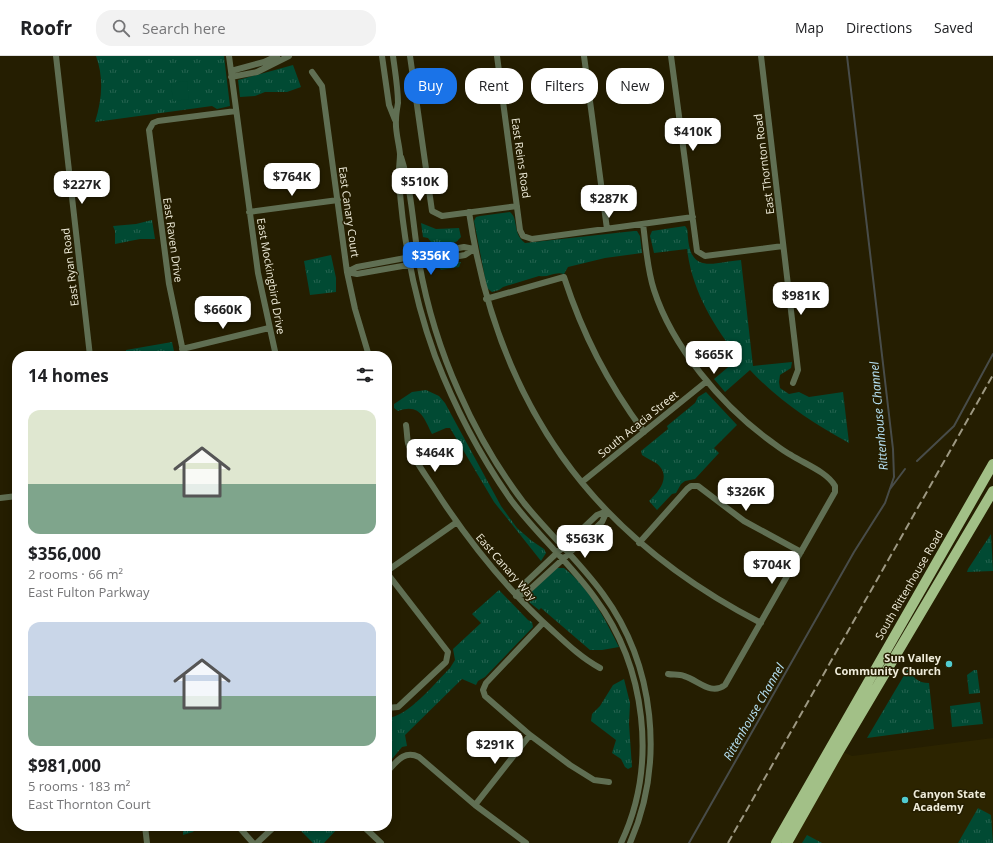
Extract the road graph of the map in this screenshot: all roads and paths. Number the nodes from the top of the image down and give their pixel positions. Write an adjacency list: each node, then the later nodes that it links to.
1 (56, 56): 33 (street, East Ryan Road)
2 (229, 56): 13 (street, East Mockingbird Drive)
3 (277, 56): 13 (street)
4 (289, 56): 13 (street)
5 (382, 56): 15 (street)
6 (393, 56): 15 (street)
7 (410, 56): 20 (street)
8 (497, 56): 18 (street, East Reins Road)
9 (584, 56): 23 (street)
10 (671, 56): 21 (street)
11 (761, 56): 24 (street, East Thornton Road)
12 (312, 72): 17 (street, East Canary Court)
13 (231, 74): 14 (street, East Mockingbird Drive)
14 (236, 111): 19 (street, East Mockingbird Drive); 34 (street, East Raven Drive)
15 (395, 122): 16 (street)
16 (400, 154): 26 (street); 27 (street)
17 (338, 200): 19 (street); 30 (street, East Canary Court)
18 (517, 206): 20 (street); 23 (street, East Reins Road)
19 (249, 212): 32 (street, East Mockingbird Drive)
20 (469, 212): 25 (street)
21 (693, 217): 22 (street); 24 (street)
22 (643, 224): 23 (street); 38 (street)
23 (607, 229)
24 (783, 246): 39 (street, East Thornton Road)
25 (474, 249): 26 (street); 28 (street); 31 (street)
26 (418, 255): 27 (street); 28 (street)
27 (409, 257): 29 (street); 30 (street)
28 (419, 263): 29 (street); 52 (street)
29 (410, 265): 30 (street); 54 (street)
30 (347, 272): 37 (street, East Canary Court)
31 (486, 299): 41 (street); 43 (street)
32 (269, 328): 35 (street); 36 (street, East Mockingbird Drive)
33 (89, 351)
34 (183, 351)
35 (190, 351)
36 (275, 351)
37 (368, 351)
38 (707, 381): 41 (street, South Acacia Street); 53 (street)
39 (793, 383)
40 (406, 425): 50 (street)
41 (644, 432): 43 (street, South Acacia Street)
42 (993, 464): 47 (main road, South Rittenhouse Road)
43 (582, 482): 48 (street)
44 (993, 491): 49 (main road)
45 (12, 497): 46 (street)
46 (0, 498)
47 (968, 507): 49 (main road); 80 (main road, South Rittenhouse Road)
48 (606, 511): 51 (street); 52 (street); 55 (street)
49 (980, 514): 81 (main road)
50 (457, 522): 57 (street); 59 (street, East Canary Way)
51 (640, 543): 53 (street); 61 (street)
52 (563, 548): 54 (street); 55 (street)
53 (800, 552): 61 (street)
54 (556, 554): 56 (street); 59 (street)
55 (568, 554): 56 (street); 79 (street)
56 (562, 560): 59 (street); 78 (street)
57 (392, 568)
58 (392, 579): 64 (street)
59 (516, 596): 60 (street, East Canary Way)
60 (543, 623): 62 (street); 65 (street)
61 (761, 623): 63 (street)
62 (600, 668)
63 (668, 674)
64 (392, 708)
65 (530, 735): 67 (street); 68 (street)
66 (392, 767): 68 (street)
67 (609, 782)
68 (475, 805): 77 (street)
69 (146, 831): 73 (street)
70 (242, 831): 74 (street)
71 (270, 831): 75 (street)
72 (368, 831): 76 (street)
73 (147, 843)
74 (253, 843)
75 (257, 843)
76 (381, 843)
77 (526, 843)
78 (621, 843)
79 (630, 843)
80 (776, 843)
81 (787, 843)

